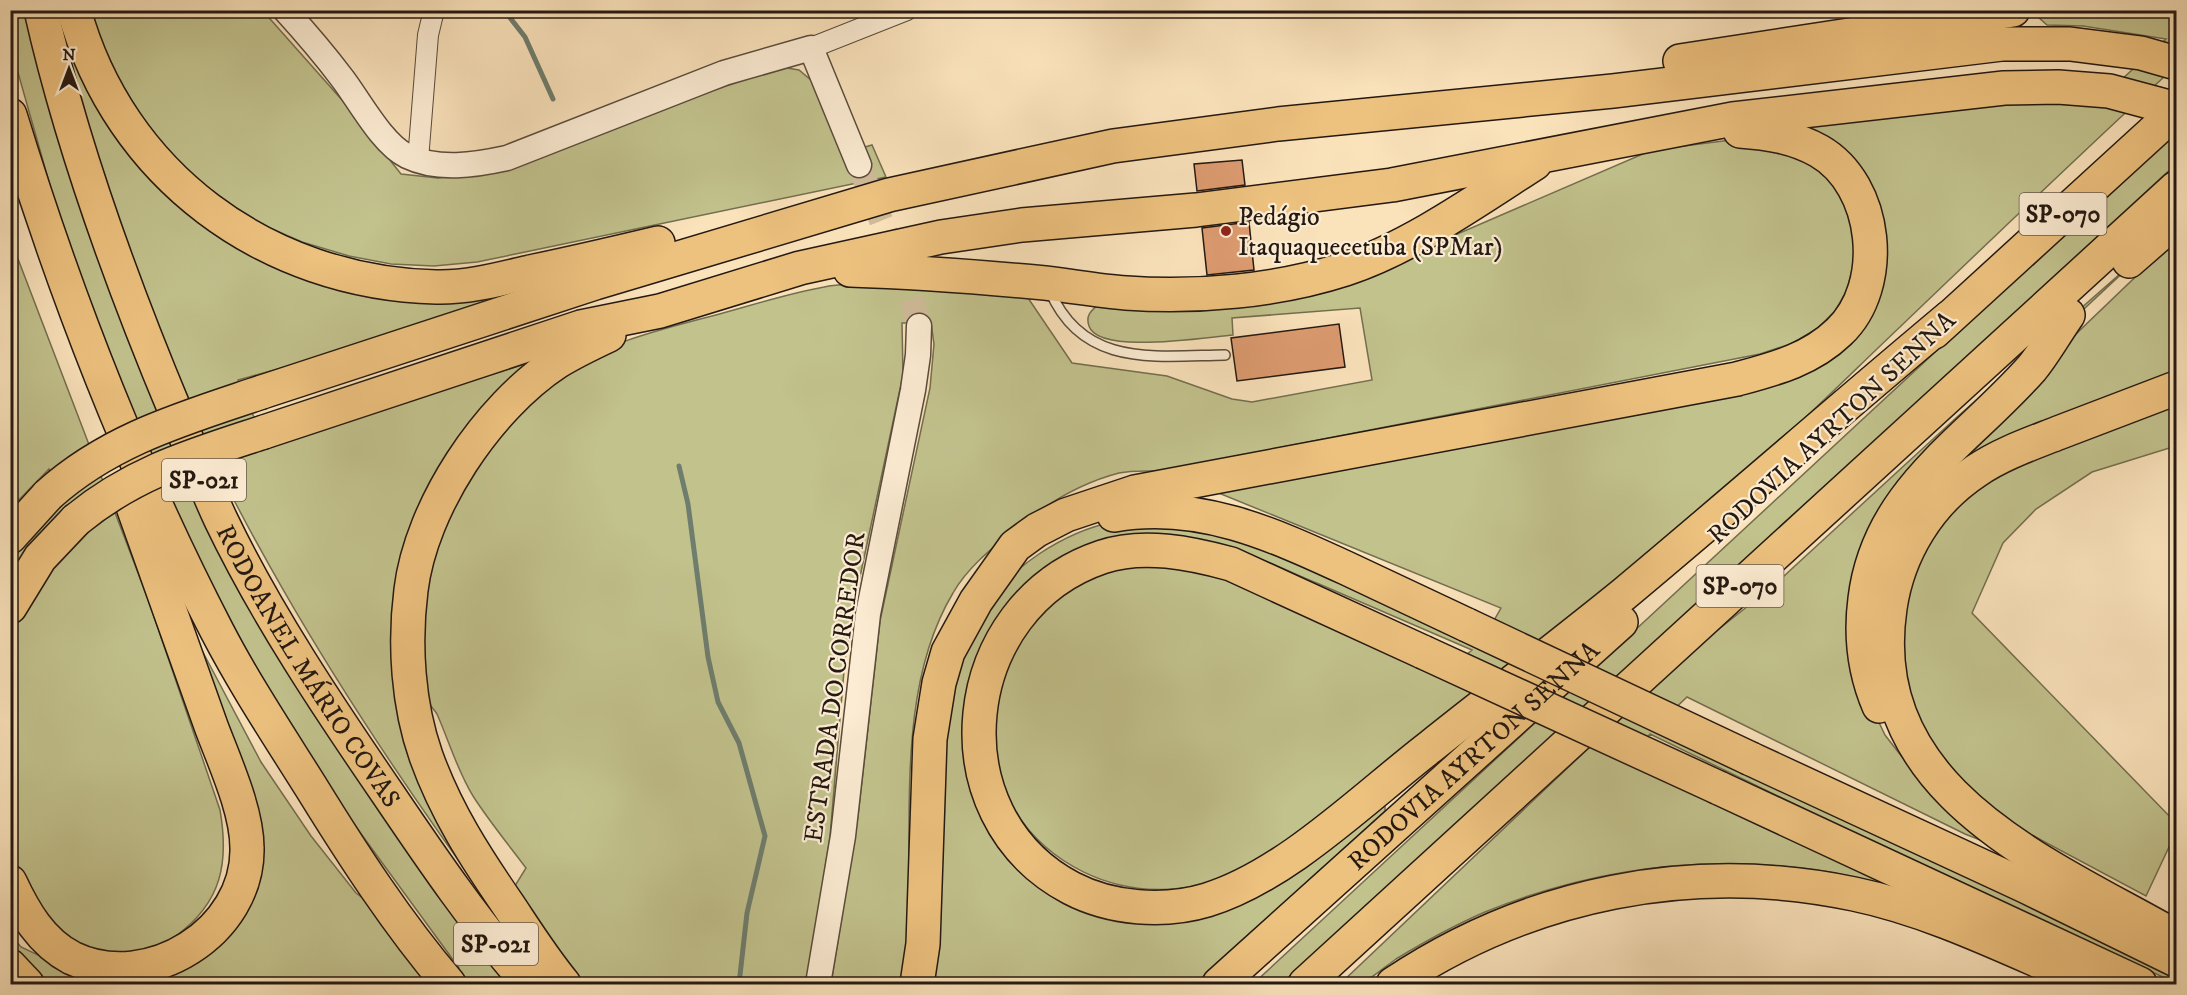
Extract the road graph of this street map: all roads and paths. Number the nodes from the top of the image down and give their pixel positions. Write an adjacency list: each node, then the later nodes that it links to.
1 (41, 10): 39 (highway, RODOANEL MÁRIO COVAS / SP-021)
2 (74, 10): 17 (highway)
3 (285, 10): 14 (street)
4 (434, 10): 14 (street)
5 (907, 10): 7 (street)
6 (2013, 10): 11 (highway)
7 (811, 48): 14 (street); 15 (street)
8 (2176, 63): 11 (highway)
9 (2176, 110): 12 (highway); 23 (highway, RODOVIA AYRTON SENNA / SP-070)
10 (10, 115): 24 (highway, SP-021)
11 (1278, 124): 17 (highway)
12 (1623, 141): 13 (highway); 30 (highway)
13 (1548, 155): 19 (highway); 20 (highway)
14 (418, 160)
15 (859, 165)
16 (2176, 188): 29 (highway, SP-070)
17 (889, 195): 28 (highway, bridge)
18 (2176, 220): 22 (highway)
19 (800, 268): 20 (highway); 21 (highway)
20 (1046, 284): 26 (lane)
21 (660, 312): 31 (highway, bridge); 40 (highway)
22 (2068, 315): 29 (highway); 32 (highway)
23 (1950, 317): 43 (highway, RODOVIA AYRTON SENNA / SP-070); 47 (highway, bridge)
24 (81, 324): 33 (highway); 37 (highway, SP-021)
25 (918, 326): 41 (street, ESTRADA DO CORREDOR)
26 (1225, 355)
27 (2176, 388): 32 (highway)
28 (10, 537)
29 (1759, 568): 44 (highway, SP-070)
30 (993, 580): 35 (highway, bridge); 42 (highway)
31 (10, 607)
32 (1942, 782): 34 (highway)
33 (10, 882)
34 (2176, 937)
35 (2176, 960)
36 (10, 966): 38 (highway)
37 (441, 975)
38 (27, 984)
39 (529, 984)
40 (564, 984)
41 (818, 984)
42 (917, 984)
43 (1219, 984)
44 (1305, 984)
45 (1393, 984): 46 (highway)
46 (2092, 984)
47 (2140, 984)

